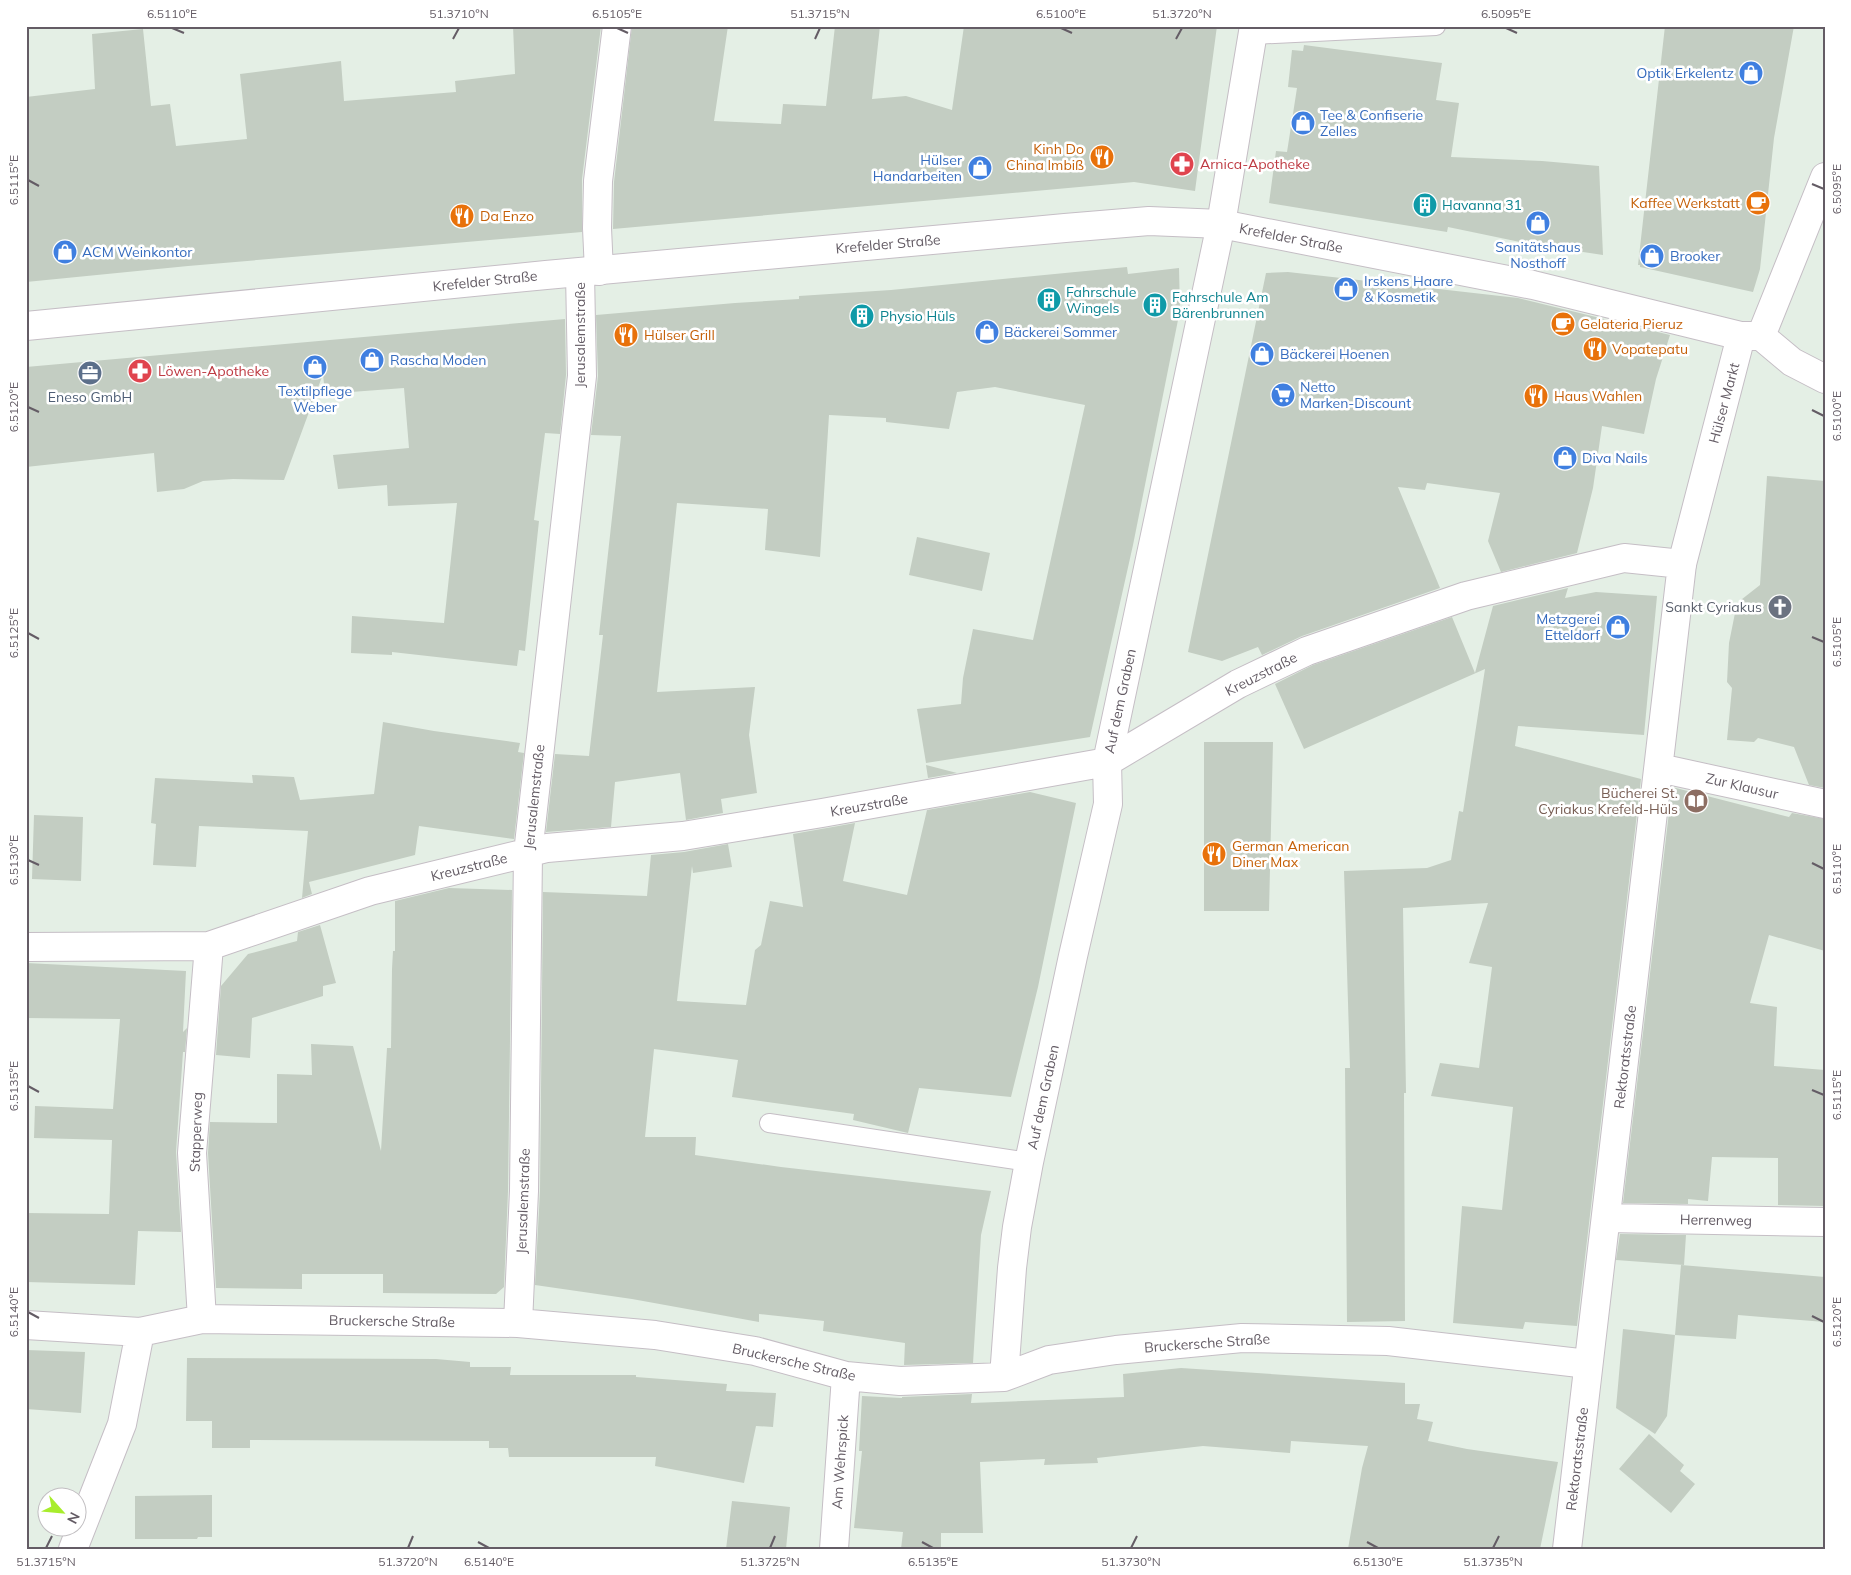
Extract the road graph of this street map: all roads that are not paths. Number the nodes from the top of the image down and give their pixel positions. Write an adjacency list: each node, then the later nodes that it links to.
1 (617, 26): 6 (street, Jerusalemstraße)
2 (1436, 26): 3 (lane)
3 (1254, 31): 5 (street, Auf dem Graben)
4 (1825, 177): 8 (street, Hülser Markt)
5 (1221, 224): 6 (street, Krefelder Straße); 8 (street, Krefelder Straße); 11 (street, Auf dem Graben)
6 (589, 272): 7 (street, Krefelder Straße); 14 (street, Jerusalemstraße)
7 (26, 326)
8 (1751, 336): 9 (street); 10 (street, Hülser Markt)
9 (1825, 379)
10 (1682, 564): 11 (street, Kreuzstraße); 12 (street, Rektoratsstraße)
11 (1107, 762): 14 (street, Kreuzstraße); 18 (street, Auf dem Graben)
12 (1659, 768): 13 (street, Zur Klausur); 19 (street, Rektoratsstraße)
13 (1825, 804)
14 (528, 853): 15 (street, Kreuzstraße); 22 (street, Jerusalemstraße)
15 (209, 946): 16 (street, Kreuzstraße); 21 (street, Stapperweg)
16 (26, 947)
17 (769, 1123): 18 (lane)
18 (1029, 1162): 27 (street, Auf dem Graben)
19 (1607, 1218): 20 (street, Herrenweg); 25 (street, Rektoratsstraße)
20 (1825, 1222)
21 (202, 1319): 22 (street, Bruckersche Straße); 24 (street, Bruckersche Straße)
22 (518, 1323): 26 (street, Bruckersche Straße)
23 (26, 1325): 24 (street, Bruckersche Straße)
24 (140, 1332): 28 (street)
25 (1588, 1364): 27 (street, Bruckersche Straße); 30 (street, Rektoratsstraße)
26 (846, 1376): 27 (street, Bruckersche Straße); 29 (street, Am Wehrspick)
27 (1004, 1377)
28 (73, 1549)
29 (834, 1549)
30 (1567, 1549)

